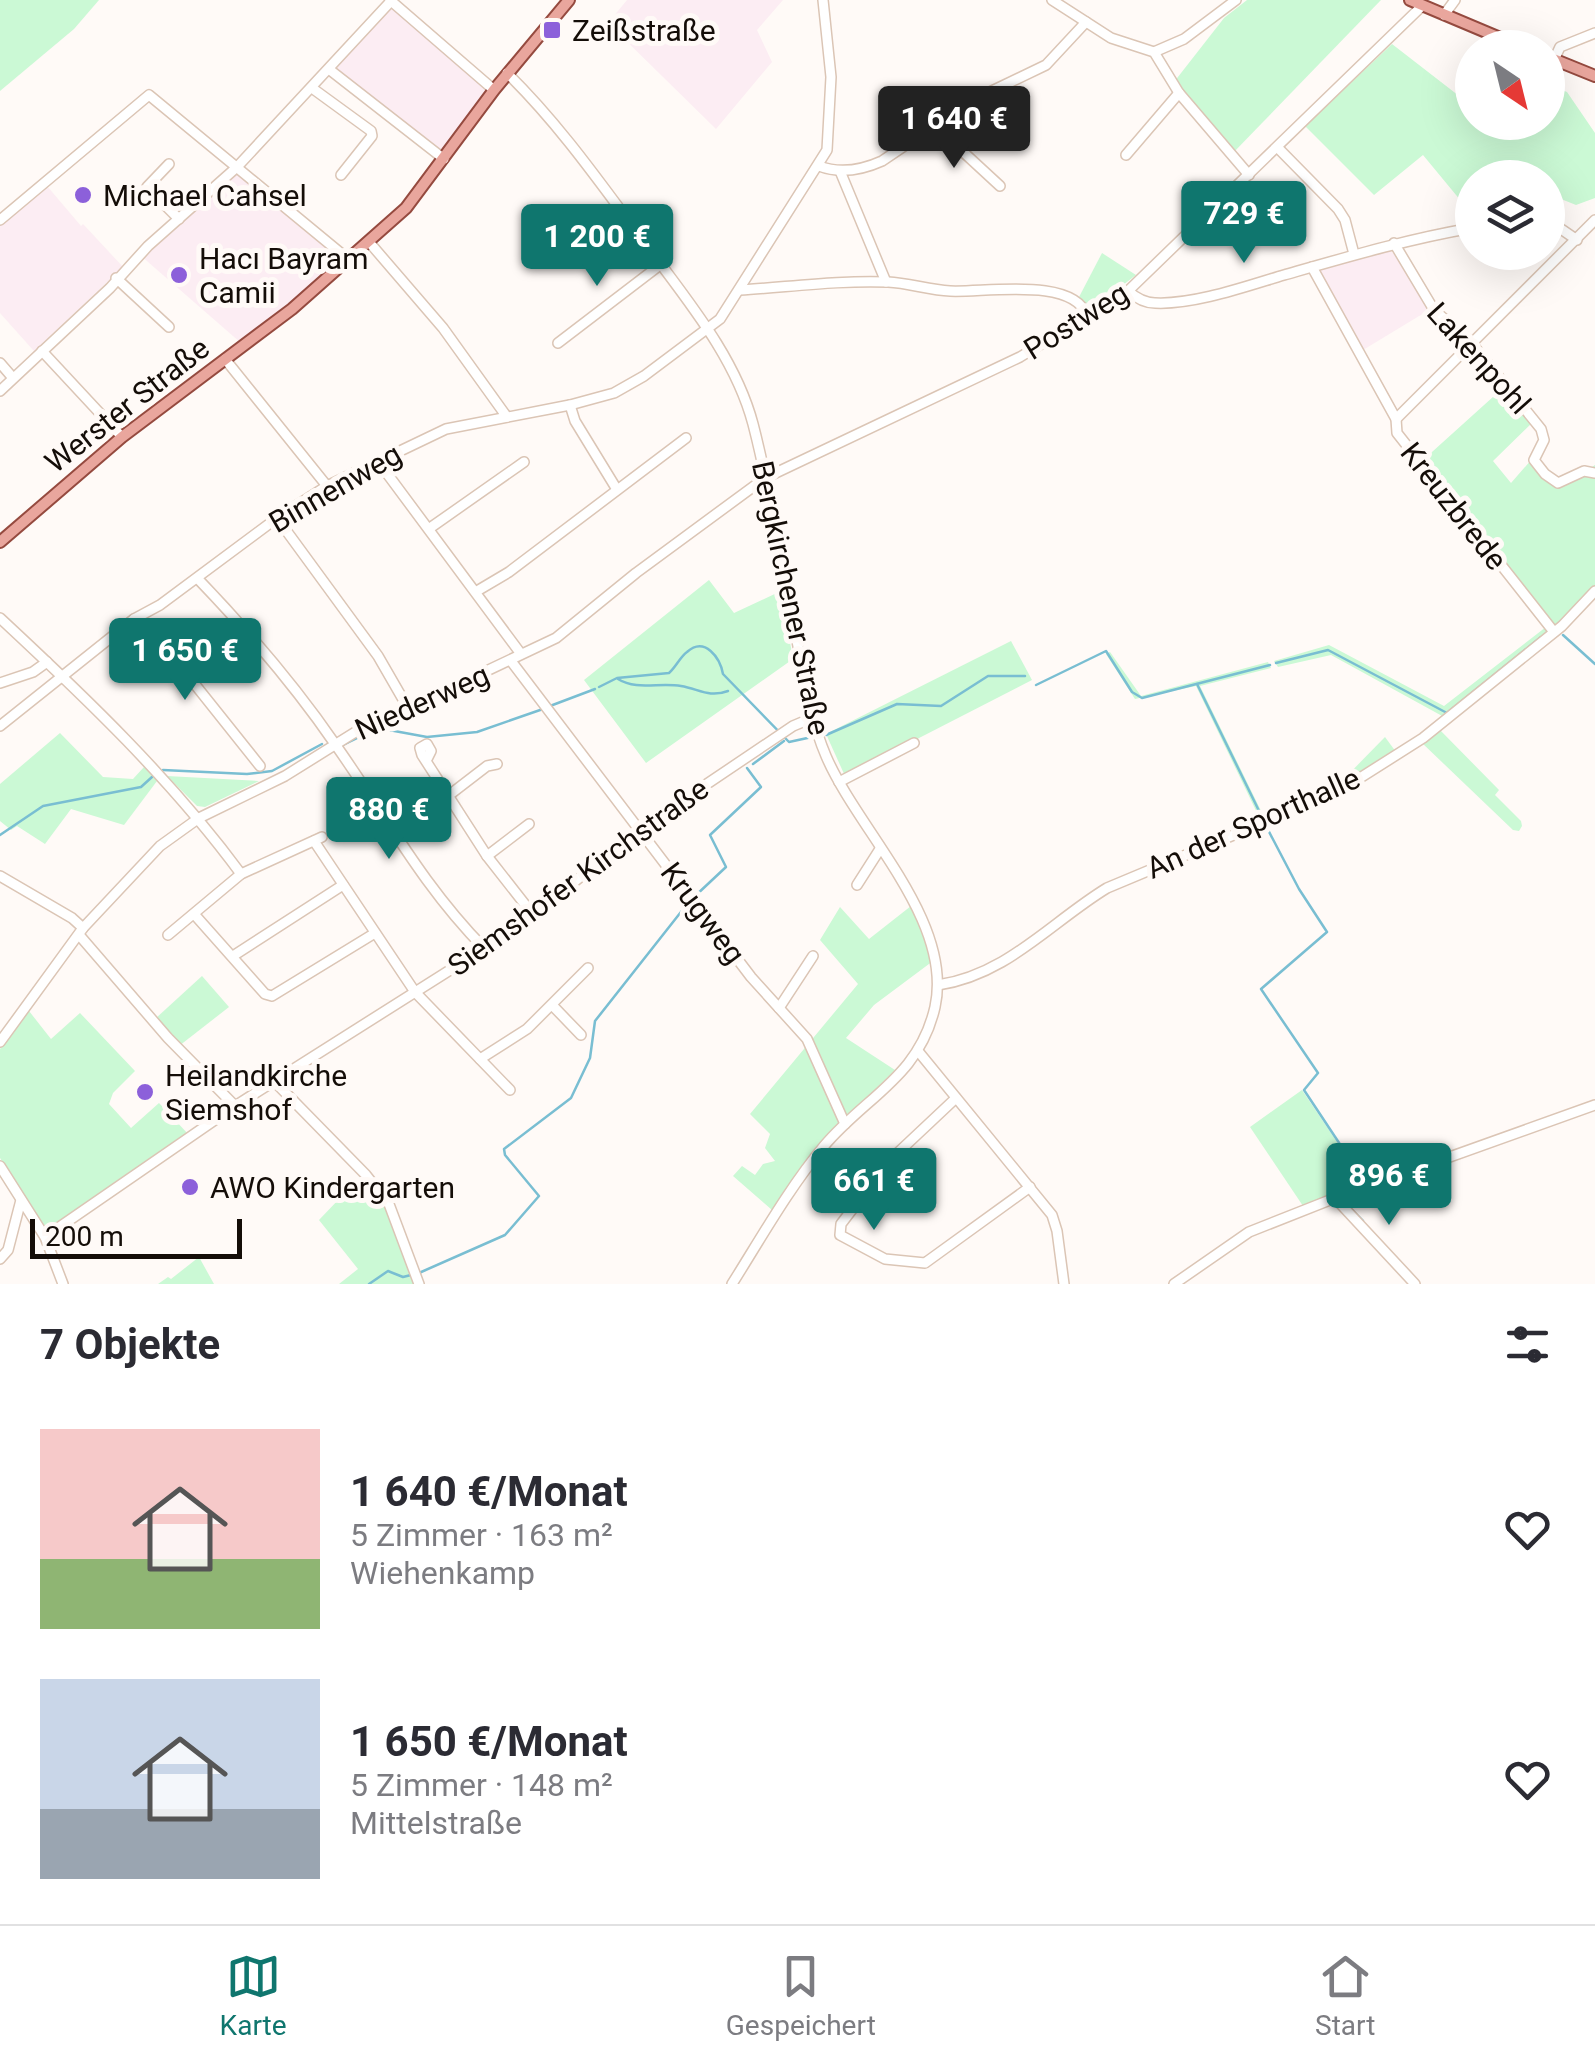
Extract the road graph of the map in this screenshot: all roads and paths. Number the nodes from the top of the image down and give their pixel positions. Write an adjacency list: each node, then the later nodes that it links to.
1 (392, 0): 16 (street); 20 (street)
2 (569, 0): 17 (main road, Werster Straße)
3 (822, 0): 28 (street, Binnenweg)
4 (1052, 0): 10 (street)
5 (1236, 0): 14 (street)
6 (1410, 0): 8 (main road)
7 (1455, 0): 9 (street)
8 (1422, 6): 9 (main road); 23 (street, Postweg)
9 (1444, 15): 11 (main road)
10 (1086, 22): 14 (street); 22 (street)
11 (1480, 30)
12 (1595, 32): 13 (street)
13 (1565, 45)
14 (1154, 52): 21 (street)
15 (1565, 64): 18 (main road)
16 (330, 70): 19 (street); 25 (street)
17 (507, 73): 20 (main road, Werster Straße); 43 (street, Bergkirchener Straße)
18 (1595, 76)
19 (312, 88): 27 (street); 30 (street)
20 (494, 90): 25 (main road, Werster Straße)
21 (1179, 93): 24 (street); 31 (street)
22 (934, 126): 29 (street); 32 (street)
23 (1278, 148): 31 (street, Postweg); 41 (street)
24 (1126, 156)
25 (444, 159): 39 (main road, Werster Straße)
26 (168, 164): 33 (street)
27 (237, 166): 33 (street); 34 (street); 42 (street)
28 (819, 166): 29 (street); 47 (street, Binnenweg)
29 (840, 171): 46 (street)
30 (341, 175)
31 (1249, 175): 48 (street, Postweg)
32 (1000, 186)
33 (179, 219): 45 (street)
34 (0, 220)
35 (1595, 220): 38 (street)
36 (1455, 231): 40 (street)
37 (1565, 232): 38 (street)
38 (1576, 240): 53 (street)
39 (368, 242): 42 (main road, Werster Straße); 60 (street)
40 (1394, 243): 41 (street); 53 (street, Lakenpohl)
41 (1354, 254): 44 (street)
42 (349, 260): 55 (main road, Werster Straße)
43 (660, 265): 51 (street, Bergkirchener Straße); 52 (street)
44 (1312, 267): 48 (street); 61 (street, Kreuzbrede)
45 (116, 278): 50 (street); 54 (street)
46 (886, 282): 47 (street); 49 (street)
47 (740, 290): 51 (street, Binnenweg)
48 (1128, 291): 49 (street, Postweg)
49 (1087, 316): 67 (street, Postweg)
50 (169, 327)
51 (706, 329): 59 (street, Binnenweg); 67 (street, Bergkirchener Straße)
52 (558, 343)
53 (1473, 345): 61 (street); 66 (street, Lakenpohl)
54 (42, 351): 57 (street); 62 (street)
55 (226, 359): 62 (main road, Werster Straße); 68 (street)
56 (0, 363): 57 (street)
57 (13, 378): 58 (street)
58 (0, 391)
59 (570, 405): 60 (street, Binnenweg); 69 (street)
60 (508, 417): 64 (street, Binnenweg)
61 (1396, 419): 78 (street, Kreuzbrede)
62 (122, 437): 72 (main road, Werster Straße)
63 (686, 438): 69 (street)
64 (378, 460): 68 (street, Binnenweg); 71 (street)
65 (524, 462): 71 (street)
66 (1595, 473)
67 (765, 478): 79 (street, Niederweg); 85 (street, Bergkirchener Straße)
68 (328, 486): 70 (street, Binnenweg)
69 (616, 488): 74 (street)
70 (277, 518): 73 (street, Binnenweg); 84 (street)
71 (430, 528): 74 (street)
72 (0, 542)
73 (198, 578): 77 (street, Binnenweg); 87 (street)
74 (476, 590): 79 (street)
75 (1595, 591): 78 (street, An der Sporthalle)
76 (0, 618): 81 (street)
77 (134, 620): 82 (street, Binnenweg); 91 (street)
78 (1554, 632): 112 (street, An der Sporthalle)
79 (522, 654): 80 (street, Niederweg)
80 (511, 661): 84 (street, Niederweg); 96 (street, Krugweg)
81 (48, 662): 82 (street); 83 (street)
82 (62, 676): 86 (street, Binnenweg); 94 (street)
83 (0, 683)
84 (408, 708): 87 (street, Niederweg)
85 (812, 718): 92 (street, Bergkirchener Straße); 96 (street, Siemshofer Kirchstraße)
86 (0, 726)
87 (334, 742): 94 (street, Niederweg); 108 (street)
88 (914, 743): 92 (street)
89 (426, 761): 93 (street)
90 (498, 764): 93 (street)
91 (260, 766)
92 (839, 782): 97 (street, Bergkirchener Straße)
93 (448, 796): 98 (street)
94 (200, 818): 99 (street); 105 (street, Niederweg)
95 (529, 824): 98 (street)
96 (640, 830): 104 (street, Siemshofer Kirchstraße); 115 (street, Krugweg)
97 (880, 849): 101 (street); 112 (street, Bergkirchener Straße)
98 (487, 856): 104 (street)
99 (241, 874): 102 (street); 103 (street)
100 (0, 876): 105 (street)
101 (857, 885)
102 (343, 886): 106 (street); 109 (street)
103 (194, 914): 107 (street); 109 (street)
104 (534, 916): 108 (street, Siemshofer Kirchstraße)
105 (81, 932): 117 (street, Niederweg); 124 (street)
106 (375, 933): 109 (street); 113 (street)
107 (168, 936)
108 (484, 948): 113 (street, Siemshofer Kirchstraße)
109 (232, 956)
110 (813, 956): 115 (street)
111 (588, 968): 114 (street)
112 (938, 984): 118 (street, Bergkirchener Straße)
113 (415, 992): 119 (street); 120 (street, Siemshofer Kirchstraße)
114 (552, 1005): 116 (street); 119 (street)
115 (779, 1008): 125 (street, Krugweg)
116 (580, 1034)
117 (0, 1042)
118 (918, 1052): 122 (street); 125 (street, Bergkirchener Straße)
119 (480, 1059): 121 (street)
120 (274, 1082): 124 (street, Siemshofer Kirchstraße); 132 (street)
121 (510, 1090)
122 (956, 1098): 127 (street); 127 (street)
123 (1595, 1105): 128 (street)
124 (235, 1106): 130 (street, Siemshofer Kirchstraße)
125 (845, 1124): 133 (street, Bergkirchener Straße)
126 (0, 1166): 129 (street)
127 (1030, 1187): 136 (street)
128 (1335, 1198): 137 (street); 138 (street)
129 (21, 1200): 130 (street); 131 (street)
130 (45, 1237): 134 (street)
131 (0, 1259)
132 (416, 1276)
133 (735, 1279): 135 (street)
134 (64, 1284)
135 (746, 1284)
136 (1064, 1284)
137 (1174, 1284)
138 (1416, 1284)

